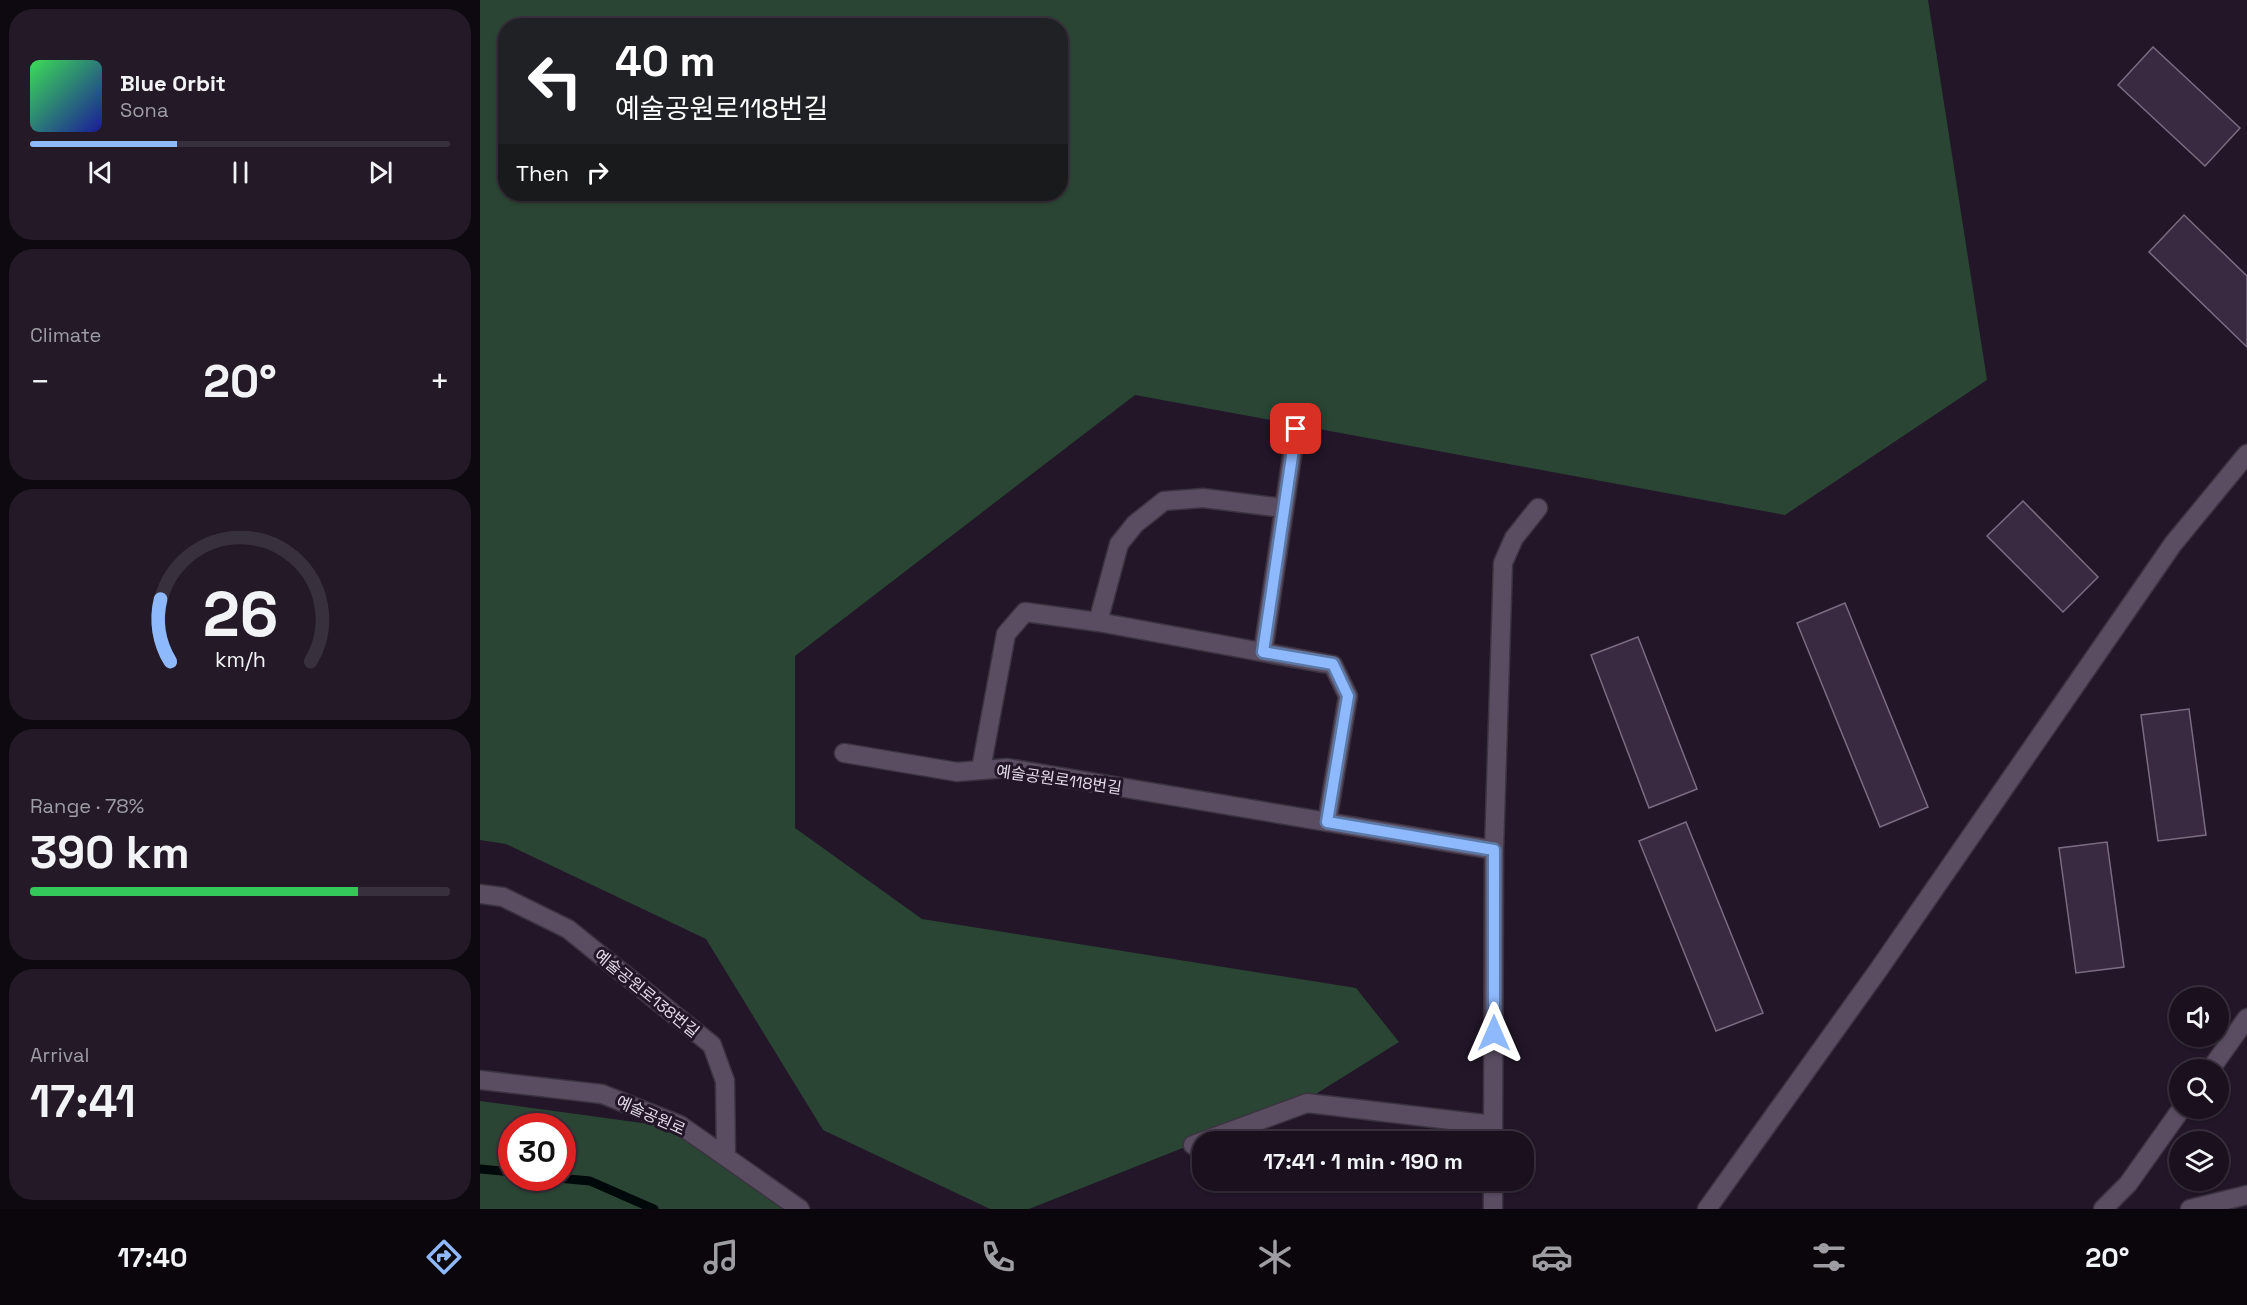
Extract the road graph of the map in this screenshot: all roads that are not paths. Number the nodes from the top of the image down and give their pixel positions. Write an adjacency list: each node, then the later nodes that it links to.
1 (1296, 429): 3 (street)
2 (2247, 454): 24 (street)
3 (1283, 508): 5 (street); 6 (street)
4 (1538, 508): 10 (street)
5 (1098, 622): 6 (street, 예술공원로118번길); 8 (street, 예술공원로118번길)
6 (1263, 652): 9 (street, 예술공원로118번길)
7 (844, 753): 8 (street)
8 (981, 769): 9 (street, 예술공원로118번길)
9 (1327, 822): 10 (street, 예술공원로118번길)
10 (1494, 850): 18 (street)
11 (480, 894): 19 (street, 예술공원로138번길)
12 (2247, 1018): 13 (street)
13 (2218, 1059)
14 (480, 1080): 19 (street, 예술공원로)
15 (2174, 1119): 25 (street)
16 (1231, 1131): 17 (street)
17 (1481, 1131)
18 (1493, 1131)
19 (726, 1157): 22 (street, 예술공원로)
20 (1493, 1191): 23 (street)
21 (2247, 1195): 26 (street)
22 (800, 1209)
23 (1493, 1209)
24 (1707, 1209)
25 (2103, 1209)
26 (2190, 1209)

